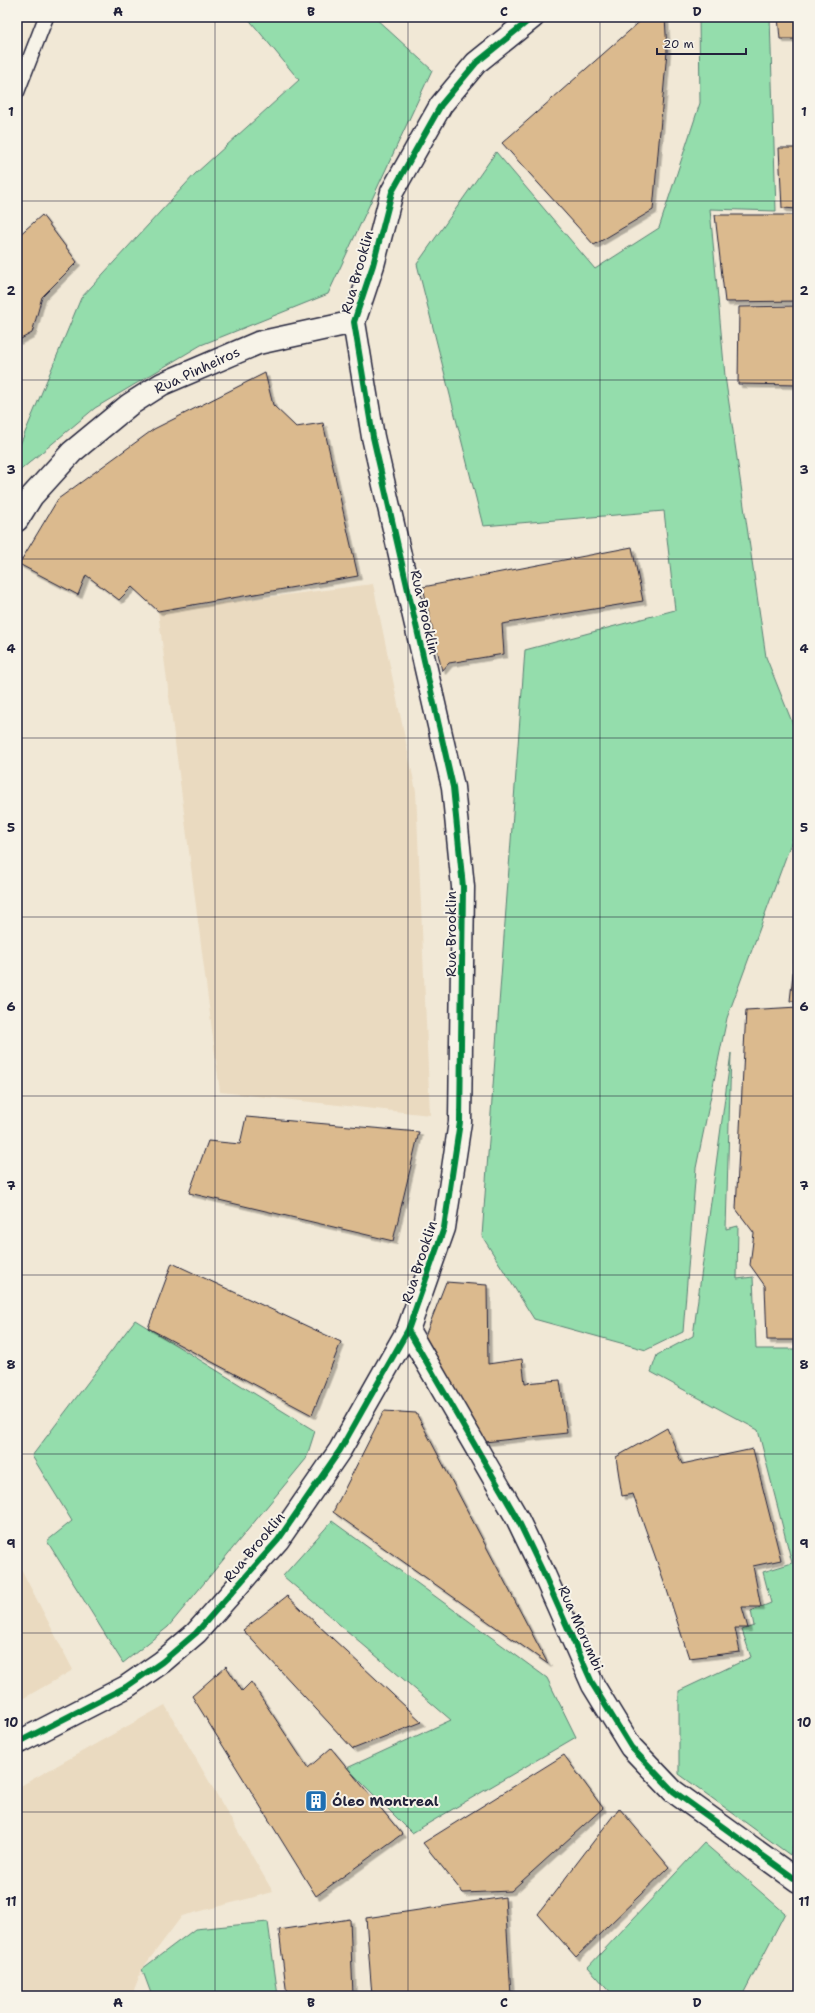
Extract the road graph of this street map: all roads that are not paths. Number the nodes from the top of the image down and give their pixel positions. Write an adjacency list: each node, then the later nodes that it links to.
1 (46, 17): 3 (lane)
2 (533, 17): 4 (street, Rua Brooklin)
3 (17, 92)
4 (354, 322): 5 (street, Rua Pinheiros); 6 (street, Rua Brooklin)
5 (17, 520)
6 (408, 1330): 7 (street, Rua Brooklin); 8 (street, Rua Morumbi)
7 (17, 1743)
8 (798, 1881)

